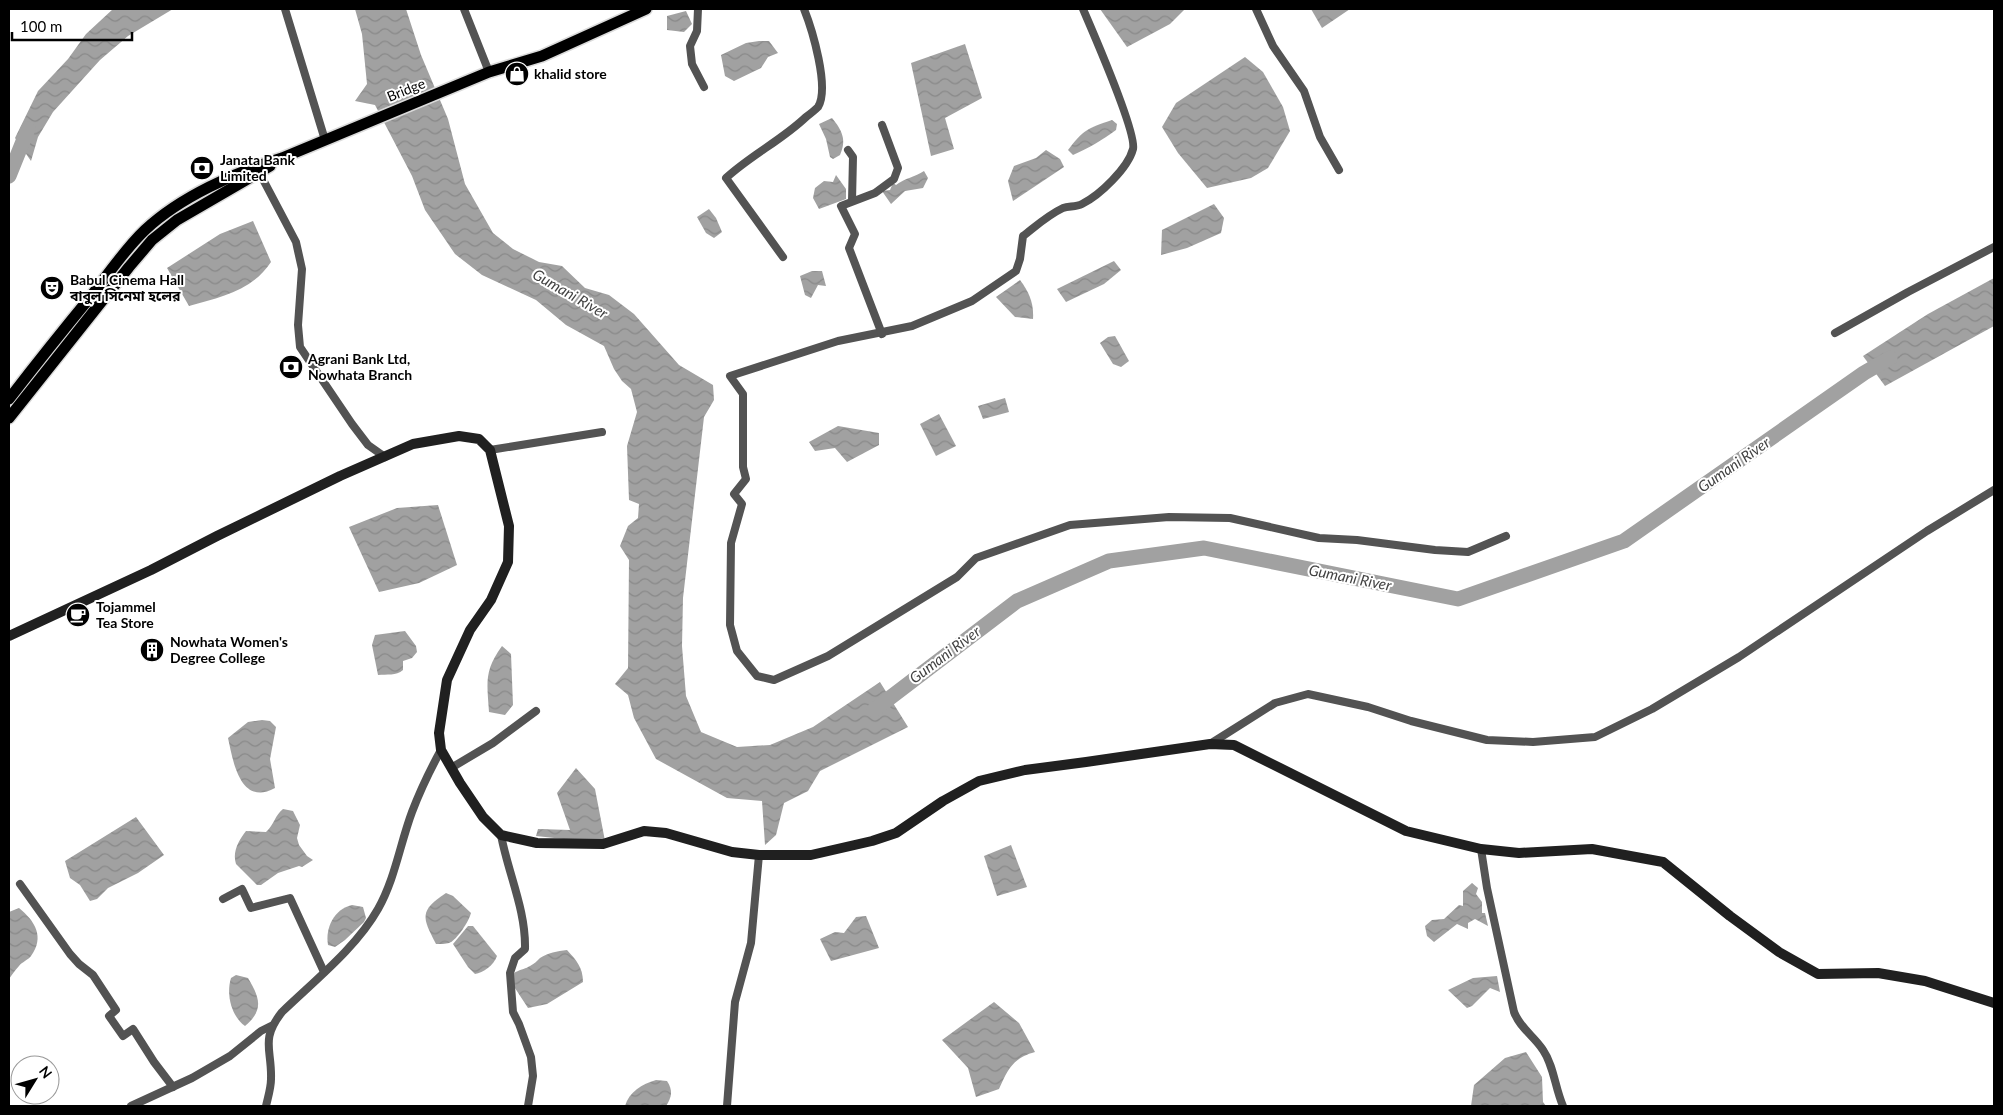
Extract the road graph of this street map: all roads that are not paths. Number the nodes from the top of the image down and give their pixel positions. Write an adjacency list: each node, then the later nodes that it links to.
1 (285, 9): 11 (street)
2 (464, 9): 8 (street)
3 (646, 9): 8 (main road, Bridge)
4 (698, 9): 9 (street)
5 (804, 9): 17 (street)
6 (1083, 9): 19 (street)
7 (1256, 9): 14 (street)
8 (489, 72): 11 (main road, Bridge)
9 (704, 86)
10 (882, 125): 15 (street)
11 (325, 140): 13 (main road, Bridge)
12 (848, 150): 15 (street)
13 (258, 169): 20 (main road); 21 (main road); 24 (street)
14 (1339, 170)
15 (852, 202): 19 (street)
16 (1994, 247): 18 (street)
17 (783, 257)
18 (1835, 333)
19 (882, 334): 26 (street)
20 (9, 399)
21 (9, 418)
22 (602, 432): 23 (street)
23 (490, 450): 24 (street); 30 (street)
24 (385, 457): 27 (street)
25 (1994, 490): 29 (street)
26 (1506, 536)
27 (9, 636)
28 (536, 711): 31 (street)
29 (1210, 744): 33 (street); 34 (street)
30 (441, 750): 31 (street); 37 (street)
31 (451, 768): 32 (street)
32 (501, 835): 34 (street); 43 (street)
33 (1481, 849): 38 (street); 45 (street)
34 (759, 855): 44 (street)
35 (20, 884): 40 (street)
36 (223, 899): 37 (street)
37 (324, 972): 39 (street)
38 (1994, 1003)
39 (271, 1026): 40 (street); 42 (street)
40 (173, 1087): 41 (street)
41 (131, 1106)
42 (266, 1106)
43 (528, 1106)
44 (727, 1106)
45 (1563, 1106)

